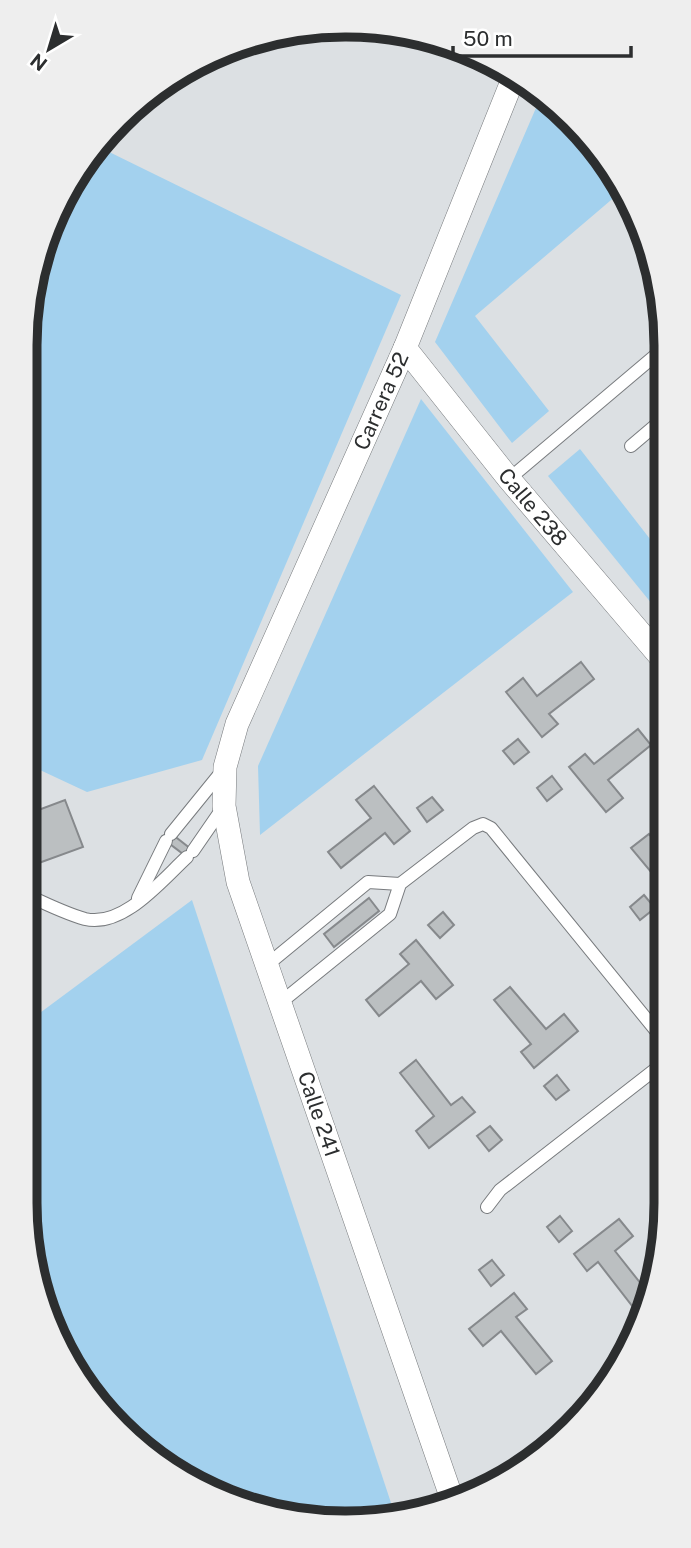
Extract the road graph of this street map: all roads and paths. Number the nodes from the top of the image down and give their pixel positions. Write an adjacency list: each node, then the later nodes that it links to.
1 (511, 85): 2 (street, Carrera 52)
2 (405, 348): 6 (street, Calle 238); 8 (street, Carrera 52)
3 (654, 358): 6 (lane)
4 (654, 426): 5 (lane)
5 (631, 446)
6 (509, 478): 7 (street, Calle 238)
7 (654, 649)
8 (237, 723): 9 (street, Calle 241)
9 (225, 766): 10 (street, Calle 241); 13 (lane)
10 (224, 806): 13 (lane); 14 (street, Calle 241)
11 (400, 884): 14 (lane); 15 (lane); 16 (lane)
12 (37, 899): 13 (lane)
13 (134, 905)
14 (267, 965): 15 (street, Calle 241)
15 (280, 1003): 19 (street, Calle 241)
16 (654, 1028)
17 (654, 1070): 18 (lane)
18 (487, 1207)
19 (450, 1493)

